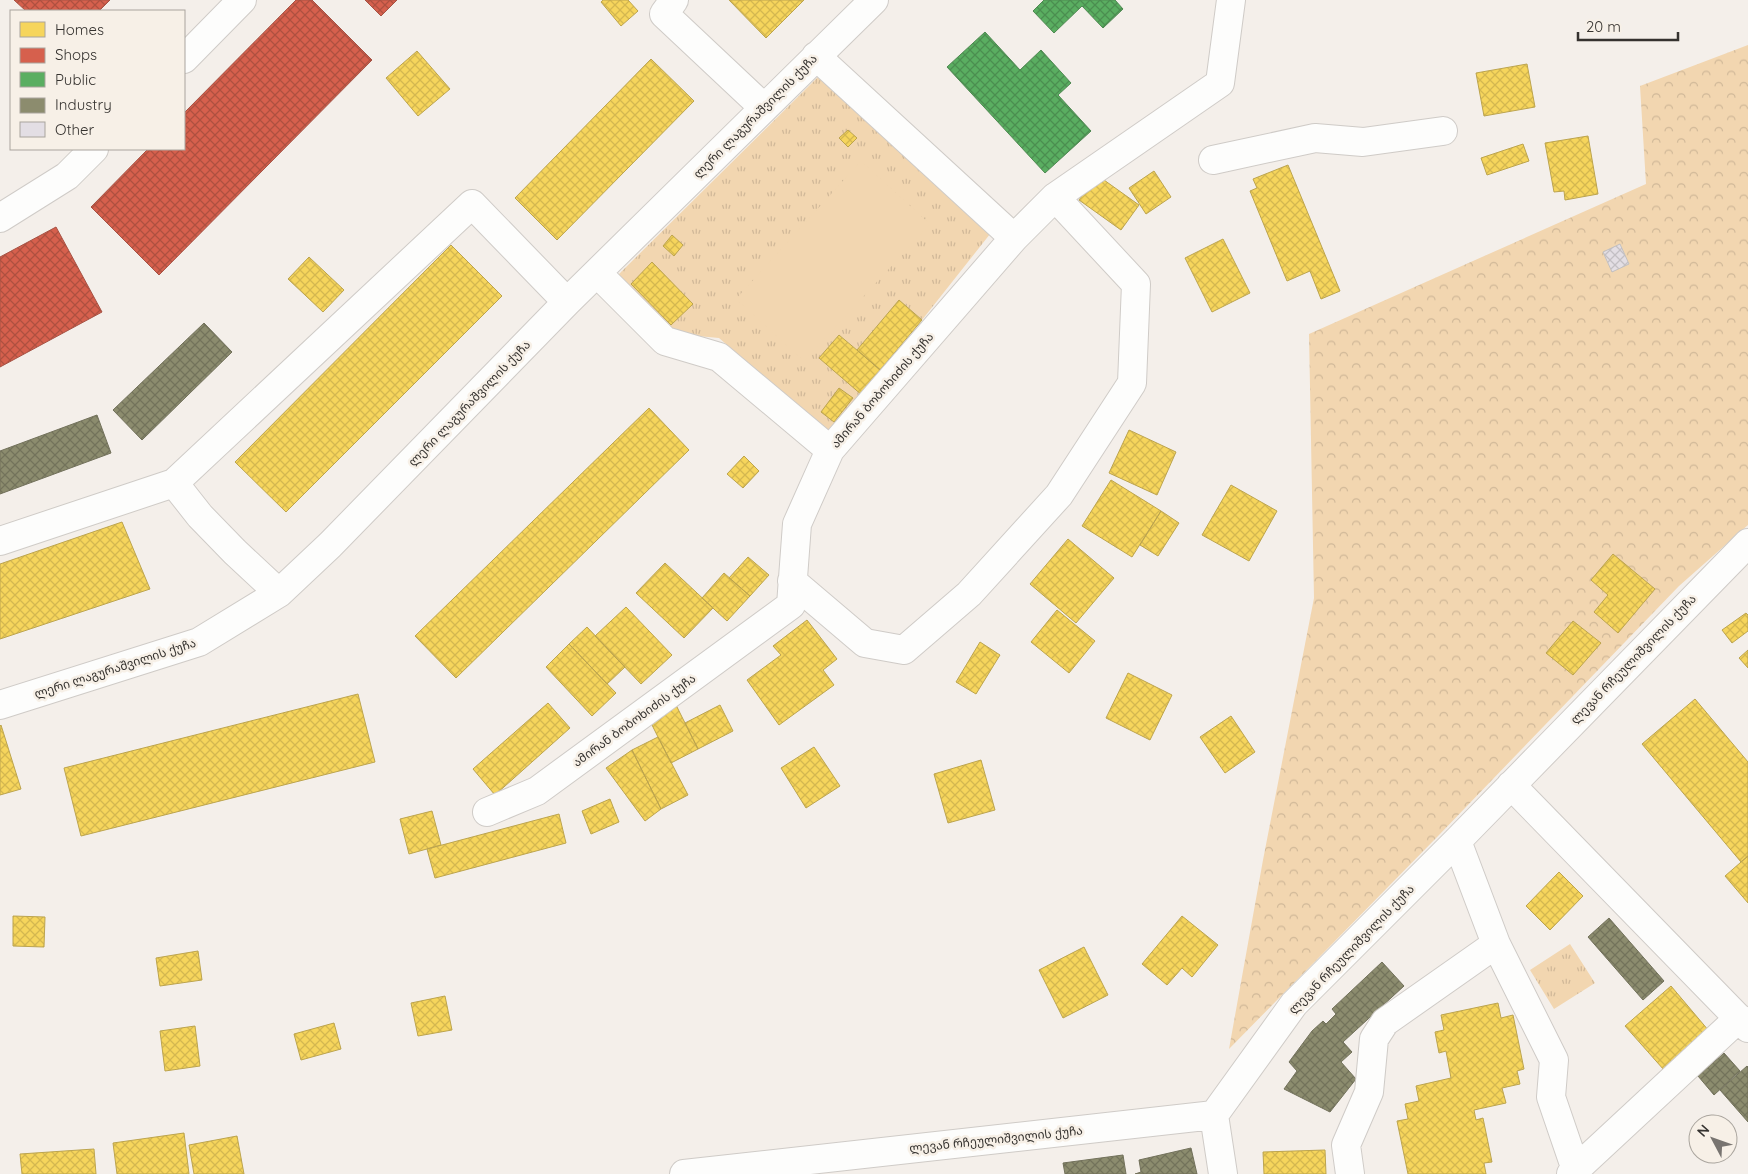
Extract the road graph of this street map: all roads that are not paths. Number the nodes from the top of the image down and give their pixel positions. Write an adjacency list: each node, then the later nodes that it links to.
1 (242, 0): 6 (street)
2 (674, 0): 7 (street)
3 (874, 0): 5 (street, ლერი ლაგურაშვილის ქუჩა)
4 (1231, 0): 11 (street, ამირან ბობოხიძის ქუჩა)
5 (816, 56): 7 (street, ლერი ლაგურაშვილის ქუჩა); 13 (street)
6 (185, 58)
7 (763, 108): 14 (street, ლერი ლაგურაშვილის ქუჩა)
8 (1443, 131): 10 (street)
9 (93, 150): 12 (street)
10 (1213, 160)
11 (1055, 197): 13 (street, ამირან ბობოხიძის ქუჩა); 20 (street)
12 (0, 218)
13 (1014, 238): 16 (street, ამირან ბობოხიძის ქუჩა)
14 (597, 273): 15 (street, ლერი ლაგურაშვილის ქუჩა); 16 (street)
15 (567, 302): 17 (street); 21 (street, ლერი ლაგურაშვილის ქუჩა)
16 (830, 450): 20 (street, ამირან ბობოხიძის ქუჩა)
17 (174, 483): 18 (street); 21 (street)
18 (0, 541)
19 (1748, 542): 23 (street, ლევან რჩეულიშვილის ქუჩა)
20 (792, 581): 24 (street, ამირან ბობოხიძის ქუჩა)
21 (279, 593): 22 (street, ლერი ლაგურაშვილის ქუჩა)
22 (0, 705)
23 (1511, 785): 25 (street, ლევან რჩეულიშვილის ქუჩა); 27 (street)
24 (487, 812)
25 (1457, 841): 26 (street); 28 (street, ლევან რჩეულიშვილის ქუჩა)
26 (1496, 944): 29 (street); 32 (street)
27 (1743, 1023): 29 (street)
28 (1214, 1115): 30 (street, ლევან რჩეულიშვილის ქუჩა); 31 (street)
29 (1574, 1172)
30 (684, 1174)
31 (1223, 1174)
32 (1350, 1174)

